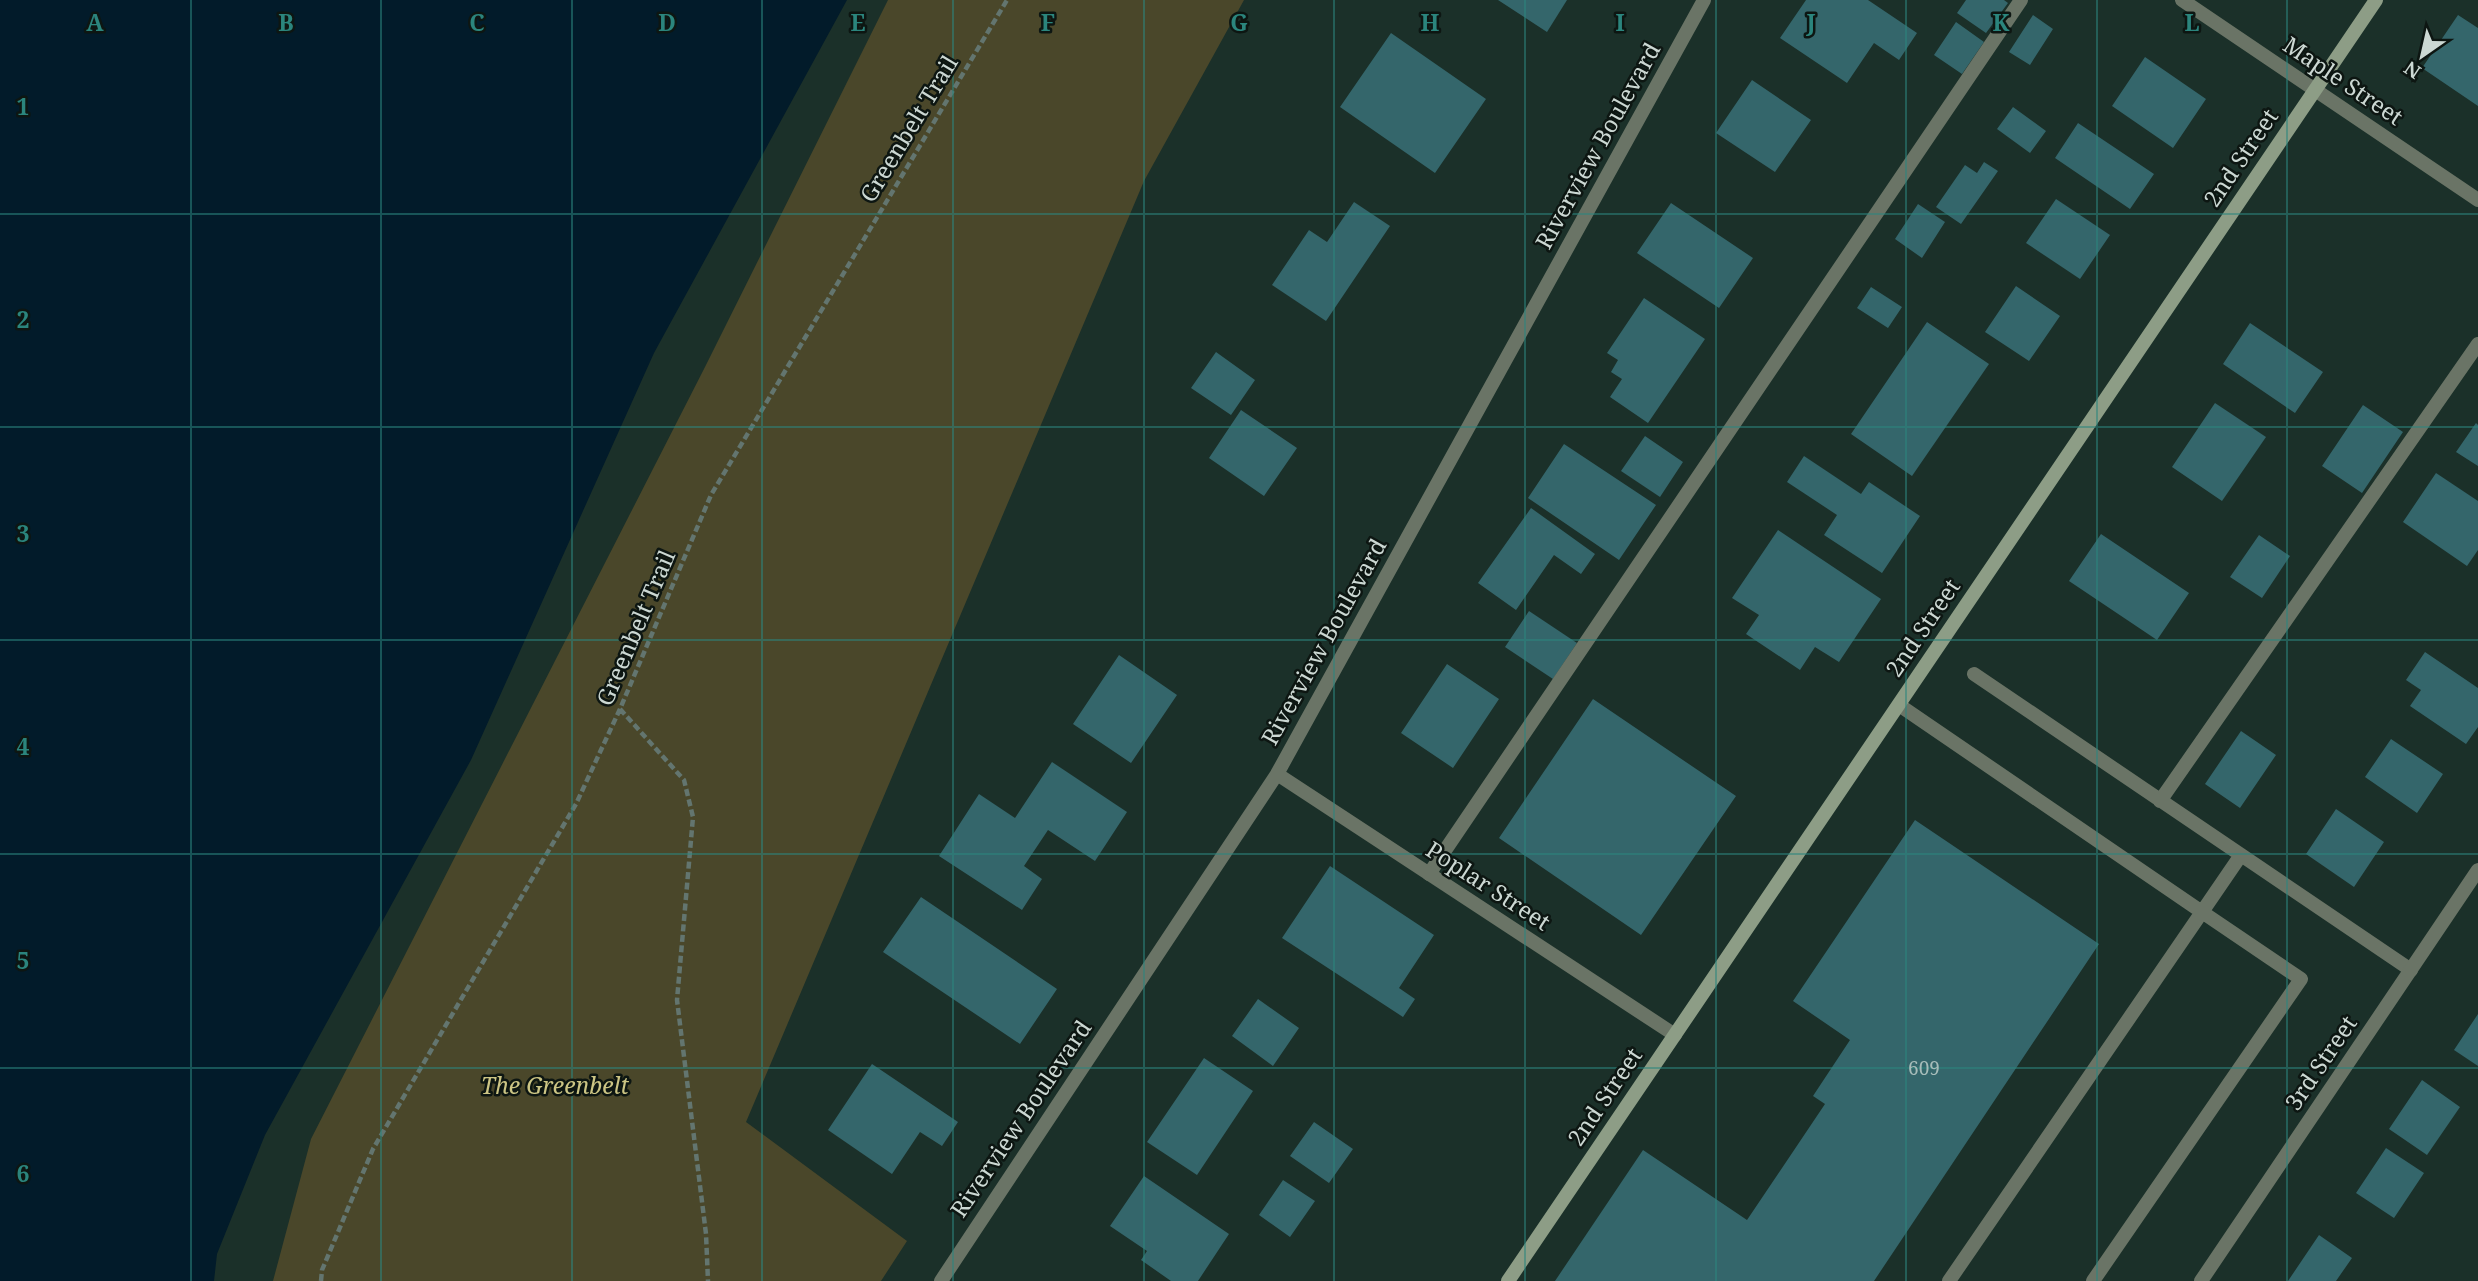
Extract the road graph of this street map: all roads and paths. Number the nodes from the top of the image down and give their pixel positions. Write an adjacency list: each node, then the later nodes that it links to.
1 (1007, 0): 11 (path, Greenbelt Trail)
2 (1704, 0): 12 (street, Riverview Boulevard)
3 (2021, 0): 16 (street)
4 (2182, 0): 6 (street, Maple Street)
5 (2376, 0): 6 (street, 2nd Street)
6 (2315, 90): 7 (street, Maple Street); 10 (street, 2nd Street)
7 (2478, 200)
8 (2478, 344): 13 (street)
9 (1974, 674): 13 (street)
10 (1899, 705): 17 (street); 19 (street, 2nd Street)
11 (620, 709): 20 (path, Greenbelt Trail); 21 (path)
12 (1277, 774): 16 (street, Poplar Street); 22 (street, Riverview Boulevard)
13 (2160, 801): 14 (street)
14 (2241, 855): 17 (street); 18 (street)
15 (2478, 870): 18 (street, 3rd Street)
16 (1429, 874): 19 (street, Poplar Street)
17 (2202, 912): 24 (street); 25 (street)
18 (2411, 970): 26 (street, 3rd Street)
19 (1675, 1035): 23 (street, 2nd Street)
20 (321, 1281)
21 (708, 1281)
22 (941, 1281)
23 (1508, 1281)
24 (1949, 1281)
25 (2093, 1281)
26 (2201, 1281)

